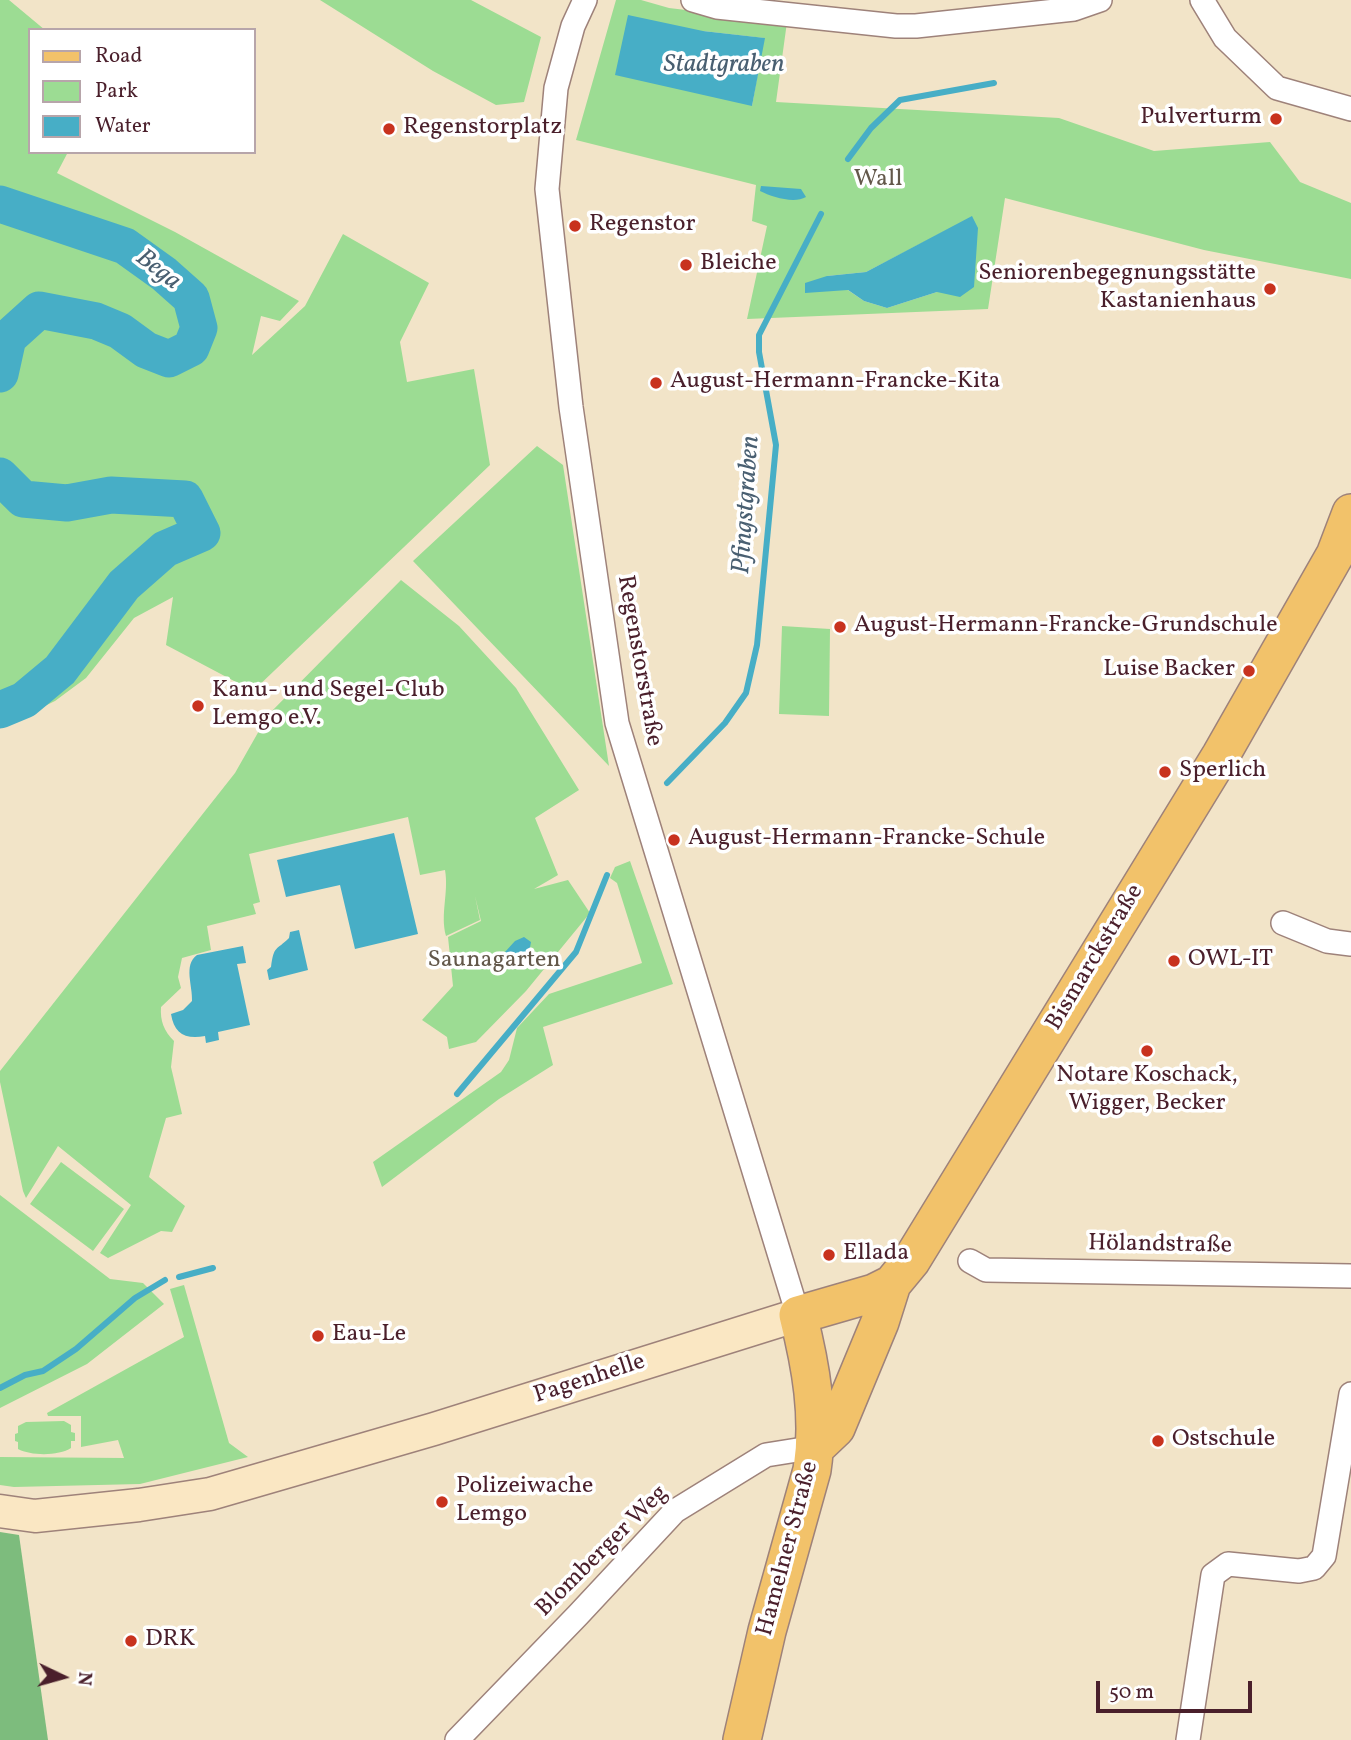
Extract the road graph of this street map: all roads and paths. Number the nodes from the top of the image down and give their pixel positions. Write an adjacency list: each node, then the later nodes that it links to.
1 (585, 0): 12 (street, Regenstorstraße)
2 (693, 0): 3 (street)
3 (1100, 0)
4 (1202, 0): 5 (street)
5 (1351, 109)
6 (1348, 528): 11 (main road, Bismarckstraße)
7 (1283, 923): 8 (street)
8 (1351, 944)
9 (970, 1261): 10 (street, Hölandstraße)
10 (1351, 1276)
11 (892, 1284): 12 (main road, Bismarckstraße); 14 (main road)
12 (798, 1315): 14 (main road, Hamelner Straße); 15 (main road, Pagenhelle)
13 (1351, 1394): 18 (street)
14 (816, 1447): 16 (street, Blomberger Weg); 17 (main road, Hamelner Straße)
15 (0, 1511)
16 (457, 1740)
17 (742, 1740)
18 (1188, 1740)

